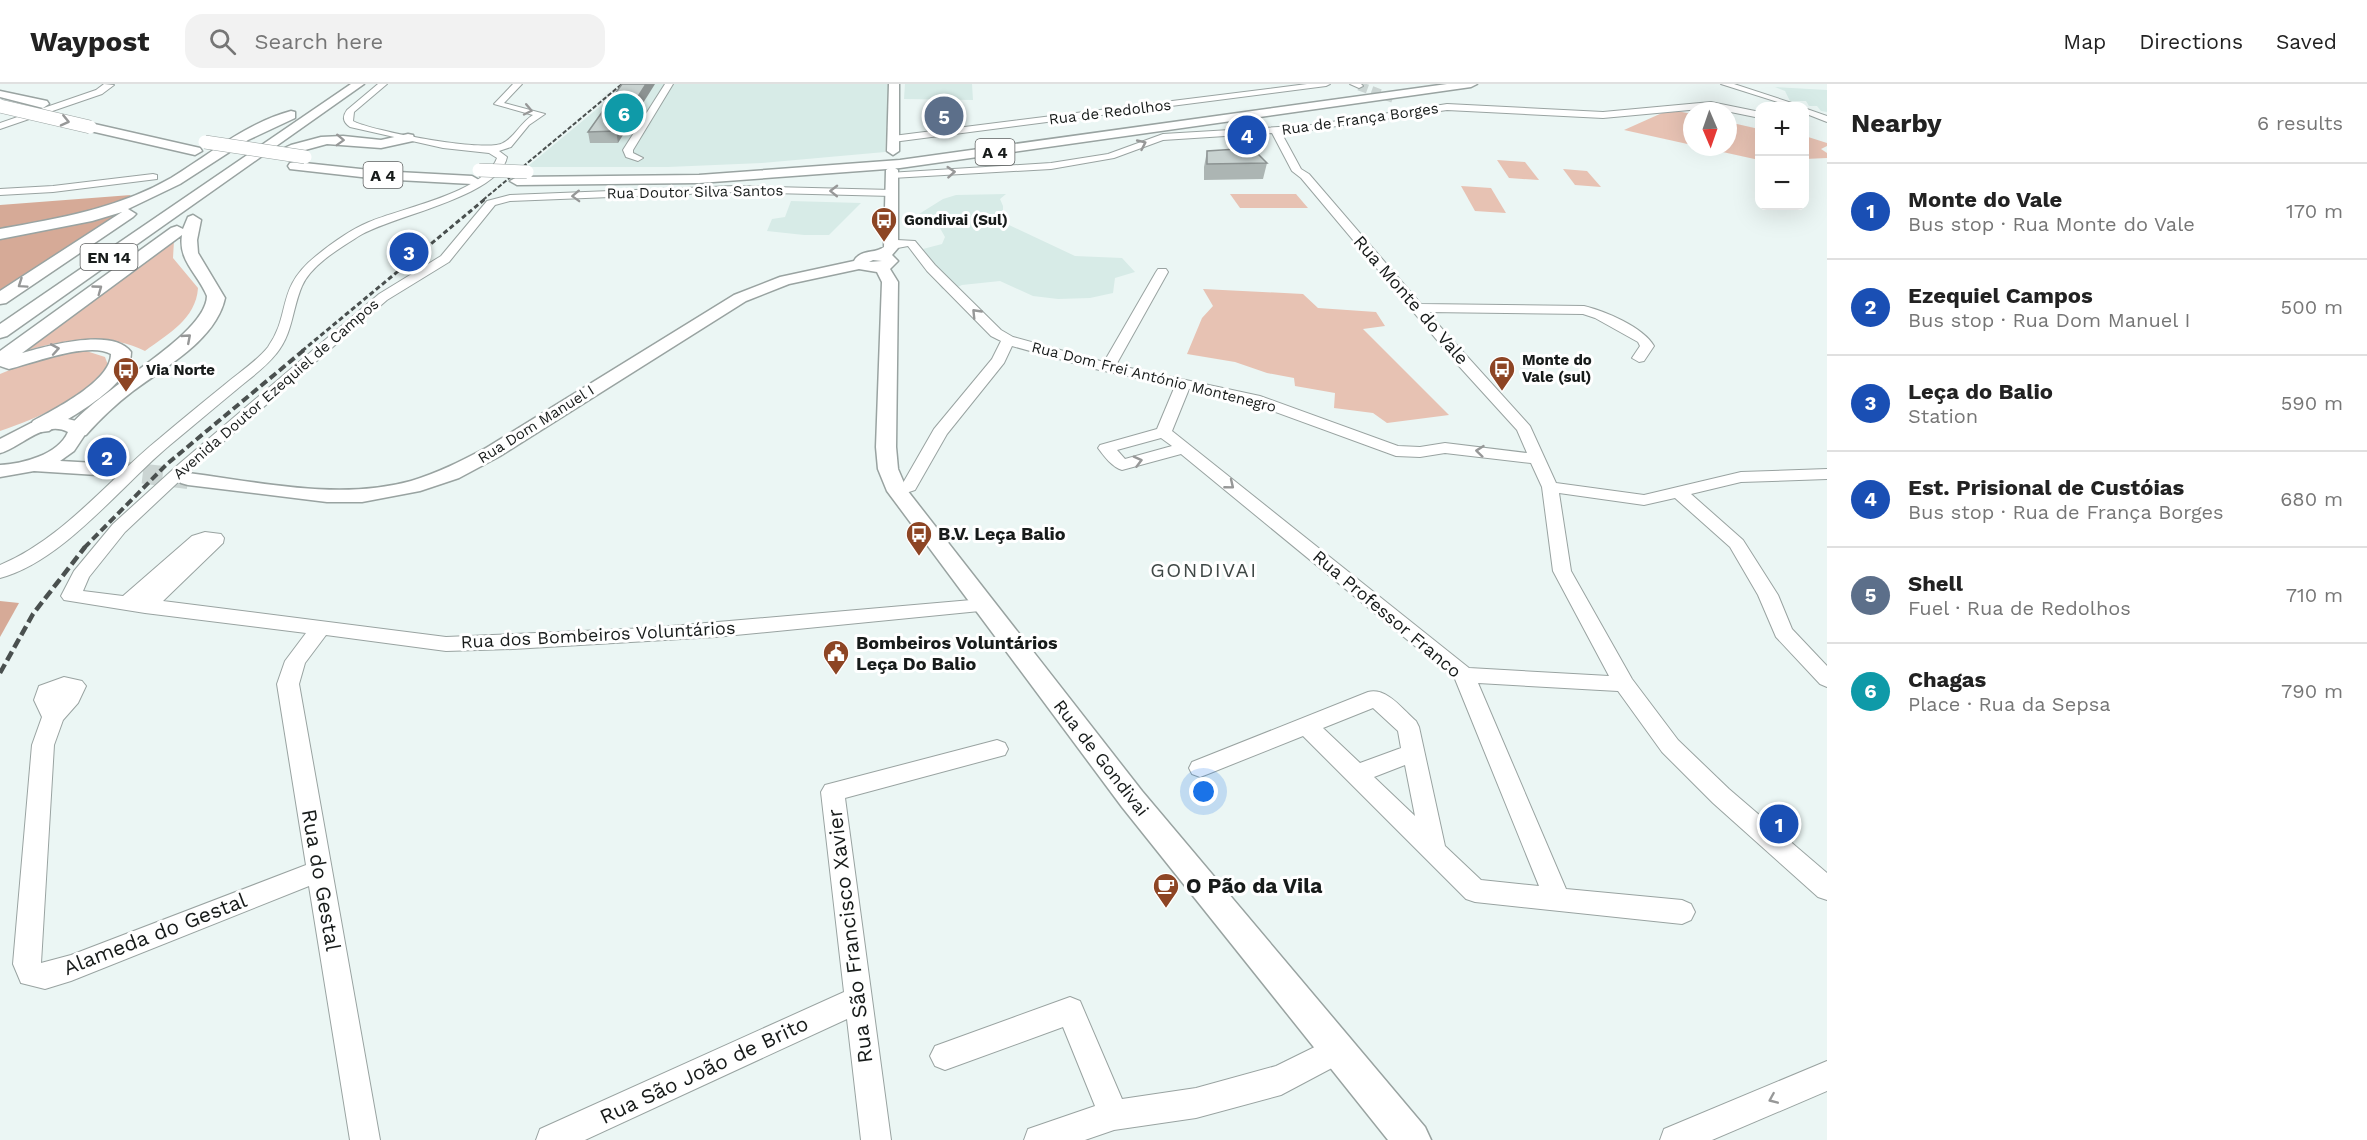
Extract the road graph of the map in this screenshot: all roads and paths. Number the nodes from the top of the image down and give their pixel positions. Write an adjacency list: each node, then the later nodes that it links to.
1 (108, 84): 27 (street)
2 (341, 84): 21 (highway, EN 14)
3 (358, 84): 16 (highway, EN 14)
4 (383, 84): 30 (street)
5 (518, 84): 33 (street, one-way to 33)
6 (669, 84): 35 (street)
7 (894, 84): 31 (main road)
8 (1326, 84): 31 (street, Rua de Redolhos)
9 (1412, 84): 14 (highway, A 4)
10 (1471, 84): 18 (highway, A 4)
11 (1725, 84): 19 (street)
12 (1372, 86): 14 (highway)
13 (0, 94): 32 (highway, A 4)
14 (1338, 94): 39 (highway, A 4)
15 (1450, 96): 18 (highway)
16 (338, 98): 34 (highway); 52 (highway, EN 14)
17 (1395, 99): 22 (street)
18 (1354, 100): 39 (highway, A 4)
19 (1784, 102)
20 (0, 106): 32 (highway, A 4, one-way to 32, bridge)
21 (306, 108): 40 (highway); 51 (highway, EN 14)
22 (1423, 110): 24 (street, Rua de França Borges); 28 (street, Rua de França Borges)
23 (1809, 112): 25 (street)
24 (1755, 114)
25 (1827, 120): 26 (street)
26 (1809, 122)
27 (0, 126)
28 (1312, 128): 29 (street); 29 (street, Rua de França Borges)
29 (1283, 136): 37 (street, Rua de França Borges, one-way to 29); 50 (street, Rua Monte do Vale)
30 (411, 138): 33 (street); 34 (highway, one-way to 30)
31 (893, 145)
32 (200, 147): 39 (highway, A 4)
33 (491, 150): 73 (street)
34 (284, 152): 36 (highway)
35 (638, 158)
36 (256, 172)
37 (892, 173): 42 (main road, Rua de Gondivai)
38 (153, 177): 41 (street)
39 (522, 177)
40 (175, 181): 45 (highway); 49 (highway, one-way to 49)
41 (0, 192)
42 (892, 193): 43 (street, Rua Doutor Silva Santos, one-way to 43); 44 (main road, Rua de Gondivai)
43 (498, 200): 74 (street, Avenida Doutor Ezequiel de Campos)
44 (891, 228): 46 (street, Rua Dom Frei António Montenegro); 47 (main road, Rua de Gondivai)
45 (0, 234)
46 (911, 243): 47 (street); 53 (street, Rua Dom Frei António Montenegro, one-way to 46)
47 (884, 257): 68 (main road, Rua Dom Manuel I); 71 (main road, Rua de Gondivai)
48 (1162, 272): 56 (street)
49 (0, 299)
50 (1418, 308): 54 (street); 66 (street, Rua Monte do Vale)
51 (0, 318)
52 (0, 333)
53 (1008, 340): 56 (street, Rua Dom Frei António Montenegro); 71 (street)
54 (1639, 358)
55 (0, 360): 61 (highway)
56 (1108, 367): 58 (street, Rua Dom Frei António Montenegro)
57 (0, 368): 59 (highway, one-way to 59)
58 (1184, 382): 60 (street); 66 (street, Rua Dom Frei António Montenegro, one-way to 58)
59 (41, 426): 61 (main road); 62 (main road)
60 (1164, 432): 65 (street, Rua Professor Franco); 65 (street, one-way to 65)
61 (77, 433): 67 (main road); 67 (main road)
62 (20, 435): 63 (main road); 64 (main road)
63 (0, 438)
64 (0, 447)
65 (1184, 448): 77 (street, Rua Professor Franco, one-way to 77)
66 (1538, 459): 70 (street, Rua Monte do Vale)
67 (13, 471)
68 (188, 479)
69 (1823, 479): 72 (street)
70 (1550, 487): 72 (street); 79 (street, Rua Monte do Vale)
71 (897, 491): 75 (main road, Rua de Gondivai)
72 (1679, 492): 78 (street)
73 (0, 572)
74 (71, 596): 76 (street, Rua dos Bombeiros Voluntários)
75 (983, 605): 76 (street, Rua dos Bombeiros Voluntários); 92 (main road, Rua de Gondivai)
76 (321, 628): 87 (street, Rua do Gestal)
77 (1464, 675): 79 (street); 89 (street, Rua Professor Franco)
78 (1827, 679)
79 (1624, 684): 88 (street, Rua Monte do Vale)
80 (53, 717): 87 (street, Alameda do Gestal)
81 (1306, 725): 83 (street); 84 (street); 85 (street)
82 (997, 749): 91 (street, Rua São Francisco Xavier)
83 (1413, 753): 85 (street); 86 (street)
84 (1200, 768)
85 (1356, 774): 86 (street)
86 (1434, 851): 89 (street)
87 (319, 870): 96 (street, Rua do Gestal)
88 (1827, 889)
89 (1557, 899): 90 (street)
90 (1682, 912)
91 (857, 1000): 97 (street, Rua São João de Brito); 98 (street, Rua São Francisco Xavier)
92 (1337, 1050): 95 (street); 100 (main road, Rua de Gondivai)
93 (945, 1056): 95 (street)
94 (1827, 1076): 101 (street, one-way to 101)
95 (1114, 1115): 99 (street)
96 (365, 1140)
97 (551, 1140)
98 (876, 1140)
99 (1039, 1140)
100 (1412, 1140)
101 (1675, 1140)

